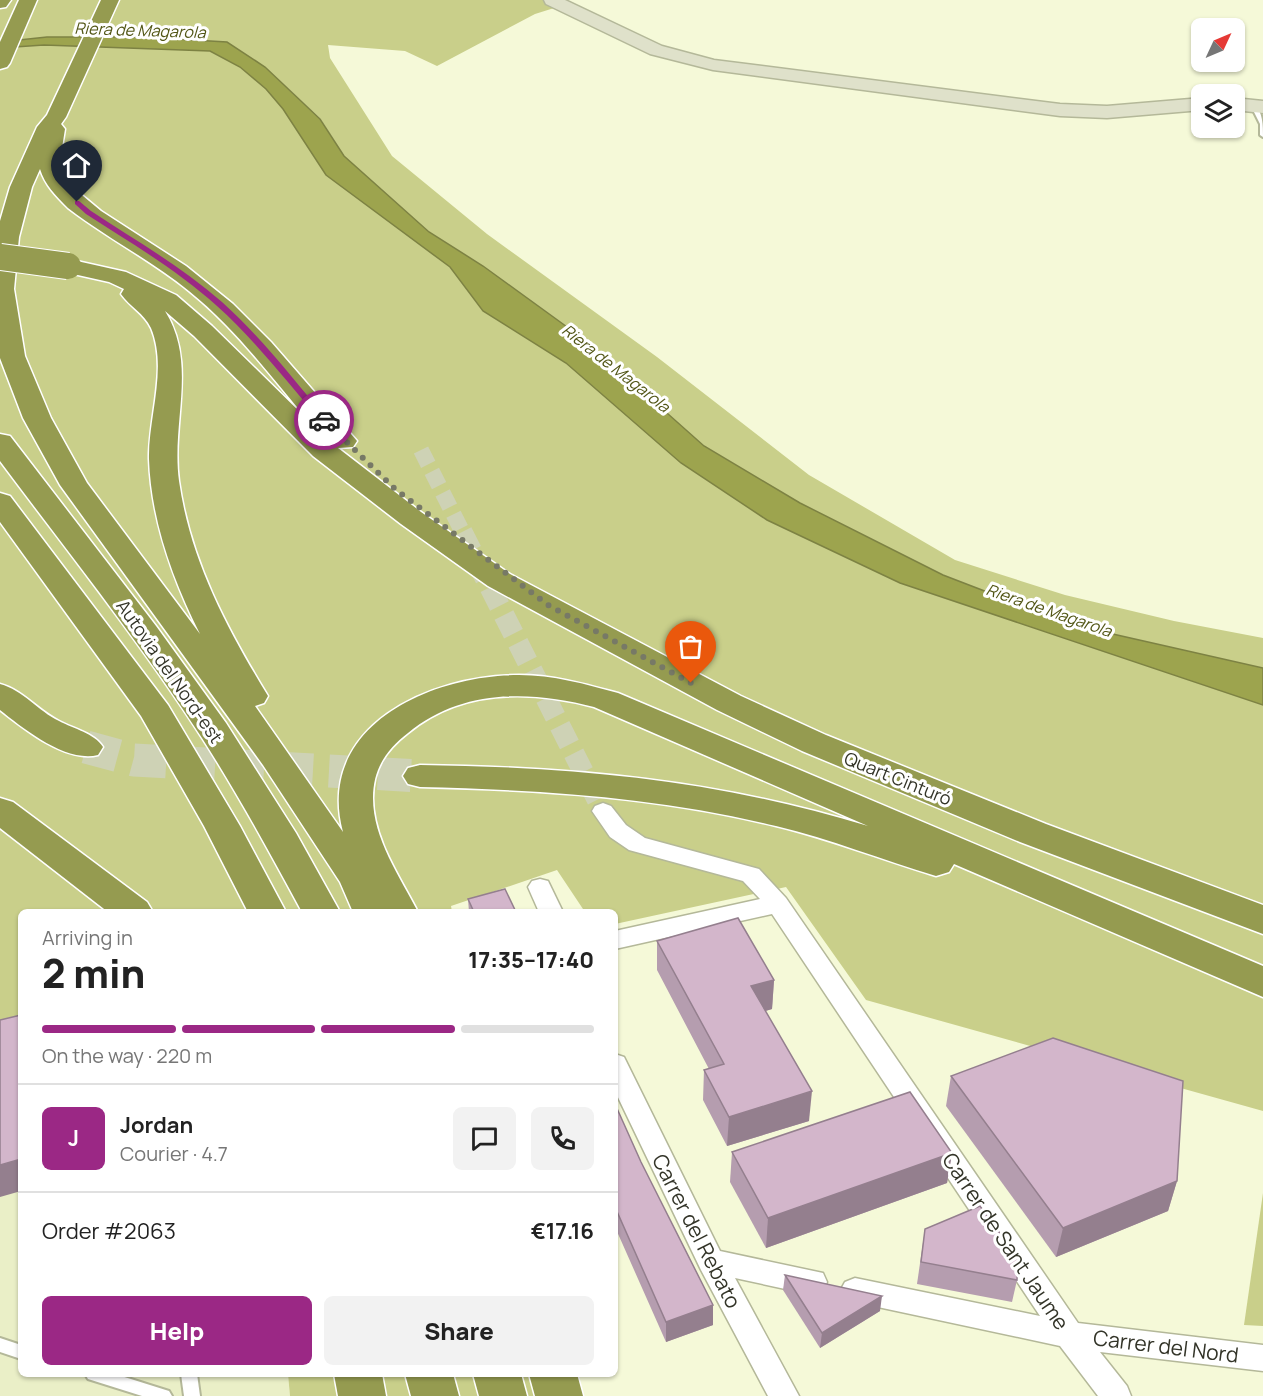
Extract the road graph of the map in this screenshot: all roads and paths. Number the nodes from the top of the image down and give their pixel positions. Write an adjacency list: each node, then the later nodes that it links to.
1 (28, 0): 4 (highway)
2 (110, 0): 7 (highway)
3 (552, 0): 5 (main road)
4 (0, 63)
5 (1191, 105)
6 (1259, 106): 8 (lane)
7 (56, 117): 14 (highway); 20 (highway)
8 (1263, 124): 9 (lane)
9 (1263, 135)
10 (0, 258): 11 (highway, bridge)
11 (68, 266): 14 (highway); 20 (highway)
12 (0, 442): 25 (highway, Autovia del Nord-est)
13 (0, 502): 24 (highway, Autovia del Nord-est)
14 (548, 605): 29 (highway, Quart Cinturó)
15 (0, 694): 16 (highway)
16 (86, 747)
17 (420, 776): 32 (highway)
18 (0, 810): 23 (highway)
19 (603, 811): 22 (street, Carrer de Sant Jaume)
20 (352, 873): 26 (highway)
21 (540, 887): 28 (street)
22 (778, 904): 30 (street); 35 (street, Carrer de Sant Jaume)
23 (130, 909)
24 (265, 909)
25 (319, 909)
26 (370, 909)
27 (398, 909): 31 (highway)
28 (550, 909)
29 (1263, 920)
30 (618, 939)
31 (1263, 982)
32 (1263, 993)
33 (618, 1070): 34 (street, Carrer del Rebato)
34 (711, 1261): 35 (street, Carrer del Nord); 51 (street, Carrer del Rebato)
35 (1069, 1335): 38 (street, Carrer del Nord); 52 (street, Carrer de Sant Jaume)
36 (0, 1345): 37 (lane)
37 (18, 1351)
38 (1263, 1358)
39 (103, 1377): 45 (lane)
40 (189, 1377): 46 (lane)
41 (359, 1377): 47 (highway)
42 (430, 1377): 48 (highway)
43 (498, 1377): 49 (highway)
44 (554, 1377): 50 (highway)
45 (164, 1396)
46 (192, 1396)
47 (362, 1396)
48 (435, 1396)
49 (503, 1396)
50 (559, 1396)
51 (784, 1396)
52 (1116, 1396)

